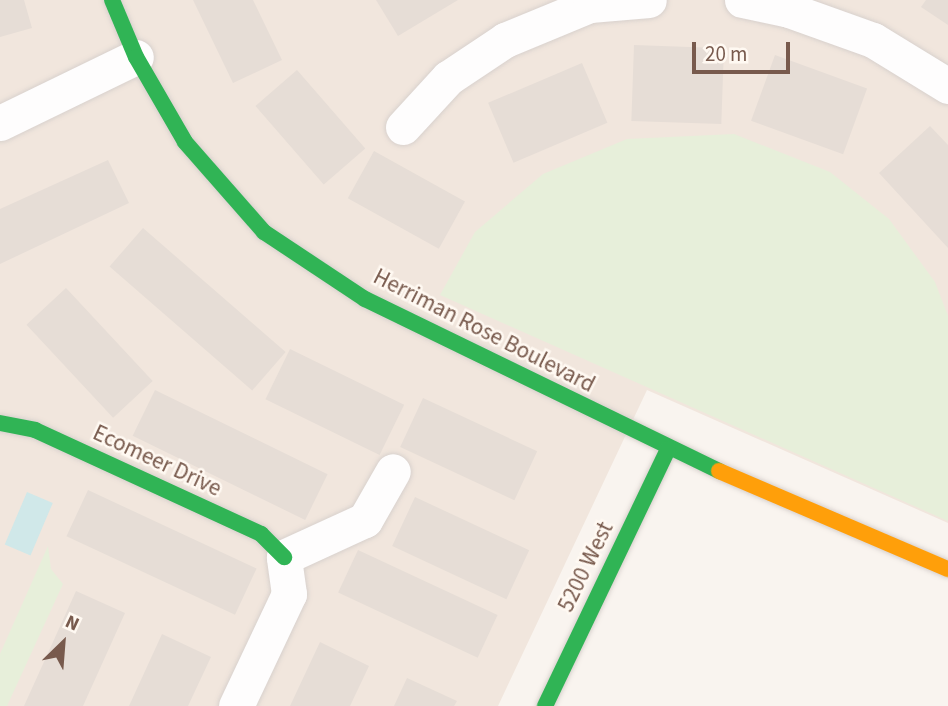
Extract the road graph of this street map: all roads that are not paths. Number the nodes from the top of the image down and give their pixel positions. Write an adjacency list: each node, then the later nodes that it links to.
1 (112, 0): 5 (street, Herriman Rose Boulevard)
2 (649, 0): 4 (street)
3 (741, 0): 6 (street)
4 (589, 2): 8 (street)
5 (136, 57): 7 (street); 10 (street, Herriman Rose Boulevard)
6 (948, 86)
7 (0, 123)
8 (403, 127)
9 (0, 423): 12 (street, Ecomeer Drive)
10 (668, 449): 13 (street, Herriman Rose Boulevard); 15 (street, 5200 West)
11 (393, 471): 12 (street)
12 (285, 557): 14 (street)
13 (948, 569)
14 (236, 706)
15 (545, 706)

